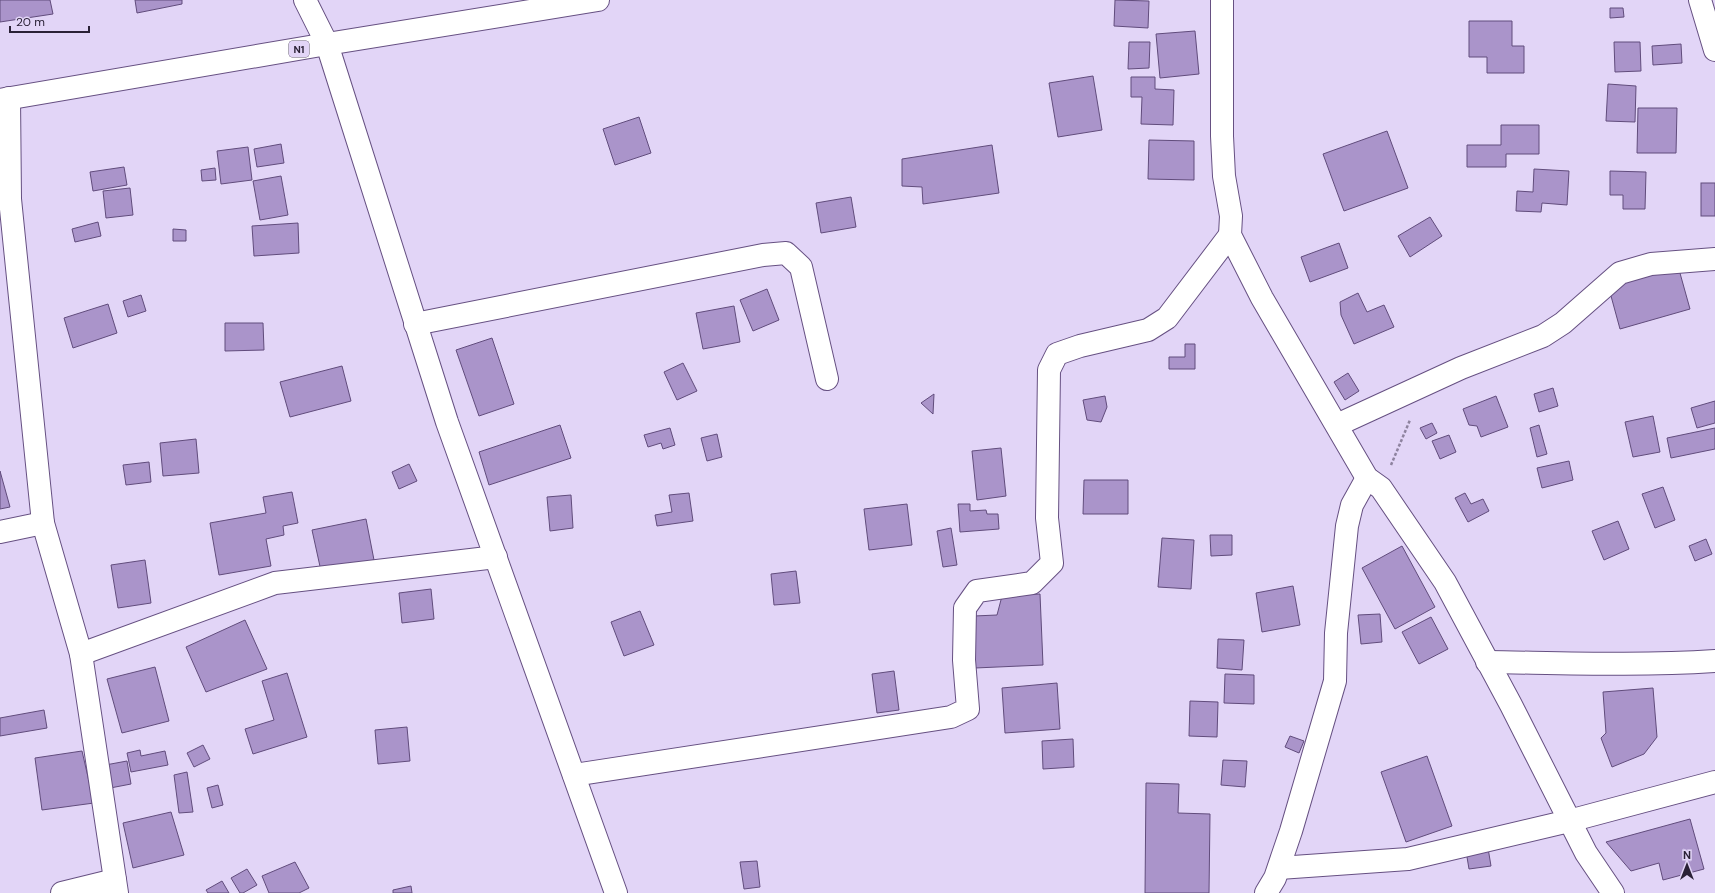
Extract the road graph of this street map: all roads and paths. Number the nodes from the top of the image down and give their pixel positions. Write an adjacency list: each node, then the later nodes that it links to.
1 (305, 0): 5 (main road)
2 (598, 0): 5 (main road, N1)
3 (1222, 0): 8 (main road)
4 (1700, 0): 6 (main road)
5 (327, 44): 7 (main road, N1); 10 (main road)
6 (1715, 50)
7 (5, 99): 15 (main road)
8 (1230, 235): 13 (main road); 21 (main road)
9 (1715, 259): 13 (main road)
10 (415, 324): 11 (main road); 17 (main road)
11 (827, 379)
12 (1410, 419): 14 (path)
13 (1337, 425): 14 (main road)
14 (1374, 483): 20 (main road); 24 (main road)
15 (43, 523): 16 (main road); 18 (main road)
16 (0, 532)
17 (496, 557): 18 (main road); 21 (main road)
18 (81, 654): 25 (main road)
19 (1715, 660): 20 (main road)
20 (1487, 662): 23 (main road)
21 (574, 775): 27 (main road)
22 (1715, 782): 23 (main road)
23 (1568, 821): 24 (main road); 29 (main road)
24 (1279, 868): 28 (main road)
25 (116, 887): 26 (main road)
26 (62, 893)
27 (616, 893)
28 (1266, 893)
29 (1613, 893)

